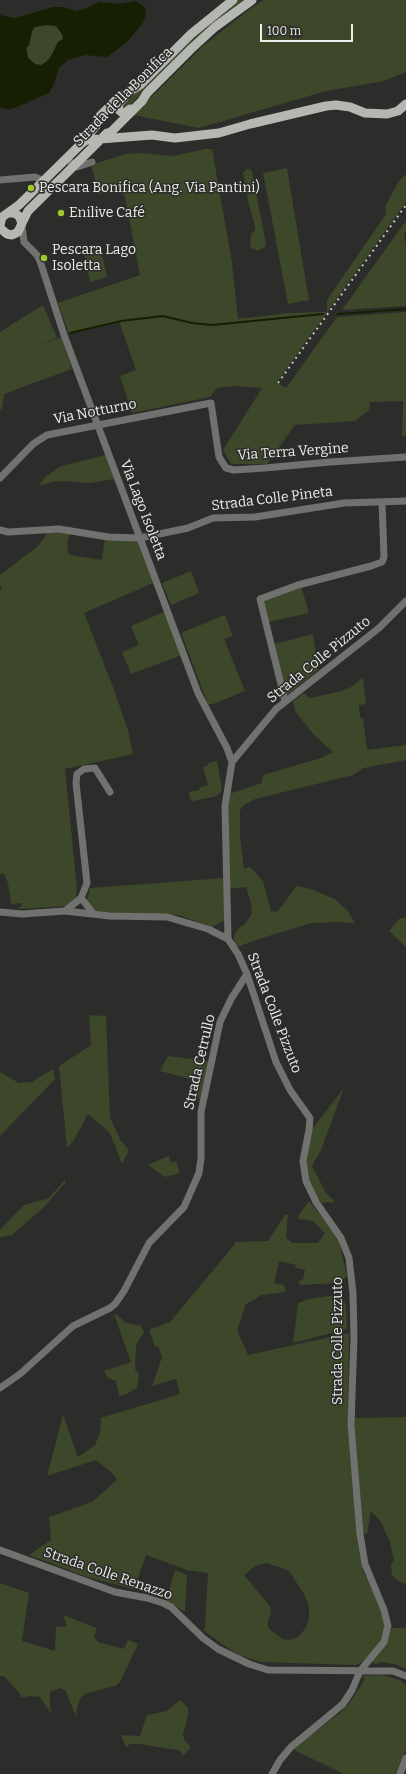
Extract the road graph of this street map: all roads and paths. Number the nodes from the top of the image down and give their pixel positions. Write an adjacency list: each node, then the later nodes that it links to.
1 (233, 0): 3 (main road, Strada della Bonifica)
2 (252, 0): 4 (main road, Strada della Bonifica)
3 (135, 89): 4 (main road); 6 (main road, Strada della Bonifica)
4 (143, 97): 7 (main road, Strada della Bonifica)
5 (406, 104): 7 (main road)
6 (96, 126): 7 (main road); 8 (main road, Strada della Bonifica)
7 (104, 137): 8 (main road); 11 (main road, Strada della Bonifica)
8 (82, 143): 9 (main road, Strada della Bonifica)
9 (64, 160): 11 (street); 13 (main road, Strada della Bonifica)
10 (92, 162): 11 (street)
11 (74, 166): 15 (main road, Strada della Bonifica)
12 (0, 180): 13 (street)
13 (44, 181): 14 (main road, Strada della Bonifica)
14 (9, 213): 15 (main road); 16 (main road)
15 (22, 225): 16 (main road); 17 (street, Via Lago Isoletta)
16 (7, 236): 17 (street, Via Lago Isoletta)
17 (40, 261): 19 (street, Via Lago Isoletta)
18 (211, 402): 19 (street, Via Notturno); 20 (street, Via Terra Vergine)
19 (97, 424): 21 (street, Via Notturno); 25 (street, Via Lago Isoletta)
20 (406, 457)
21 (0, 478)
22 (406, 501): 23 (street, Strada Colle Pineta)
23 (382, 502): 25 (street, Strada Colle Pineta); 27 (street)
24 (0, 530): 25 (street, Strada Colle Pineta)
25 (140, 538): 28 (street, Via Lago Isoletta)
26 (406, 601): 27 (street, Strada Colle Pizzuto)
27 (285, 701): 28 (street, Strada Colle Pizzuto)
28 (232, 762): 34 (street, Strada Colle Pizzuto)
29 (110, 792): 30 (street)
30 (81, 898): 31 (street); 33 (street)
31 (65, 910): 32 (street); 33 (street)
32 (0, 912)
33 (93, 913): 34 (street)
34 (228, 939): 35 (street, Strada Colle Pizzuto)
35 (248, 974): 36 (street, Strada Cetrullo); 38 (street, Strada Colle Pizzuto)
36 (0, 1388)
37 (0, 1550): 38 (street, Strada Colle Renazzo)
38 (360, 1671): 39 (street, Strada Colle Renazzo); 41 (street, Strada Colle Pizzuto)
39 (406, 1676)
40 (406, 1758): 42 (street)
41 (272, 1774)
42 (400, 1774)

